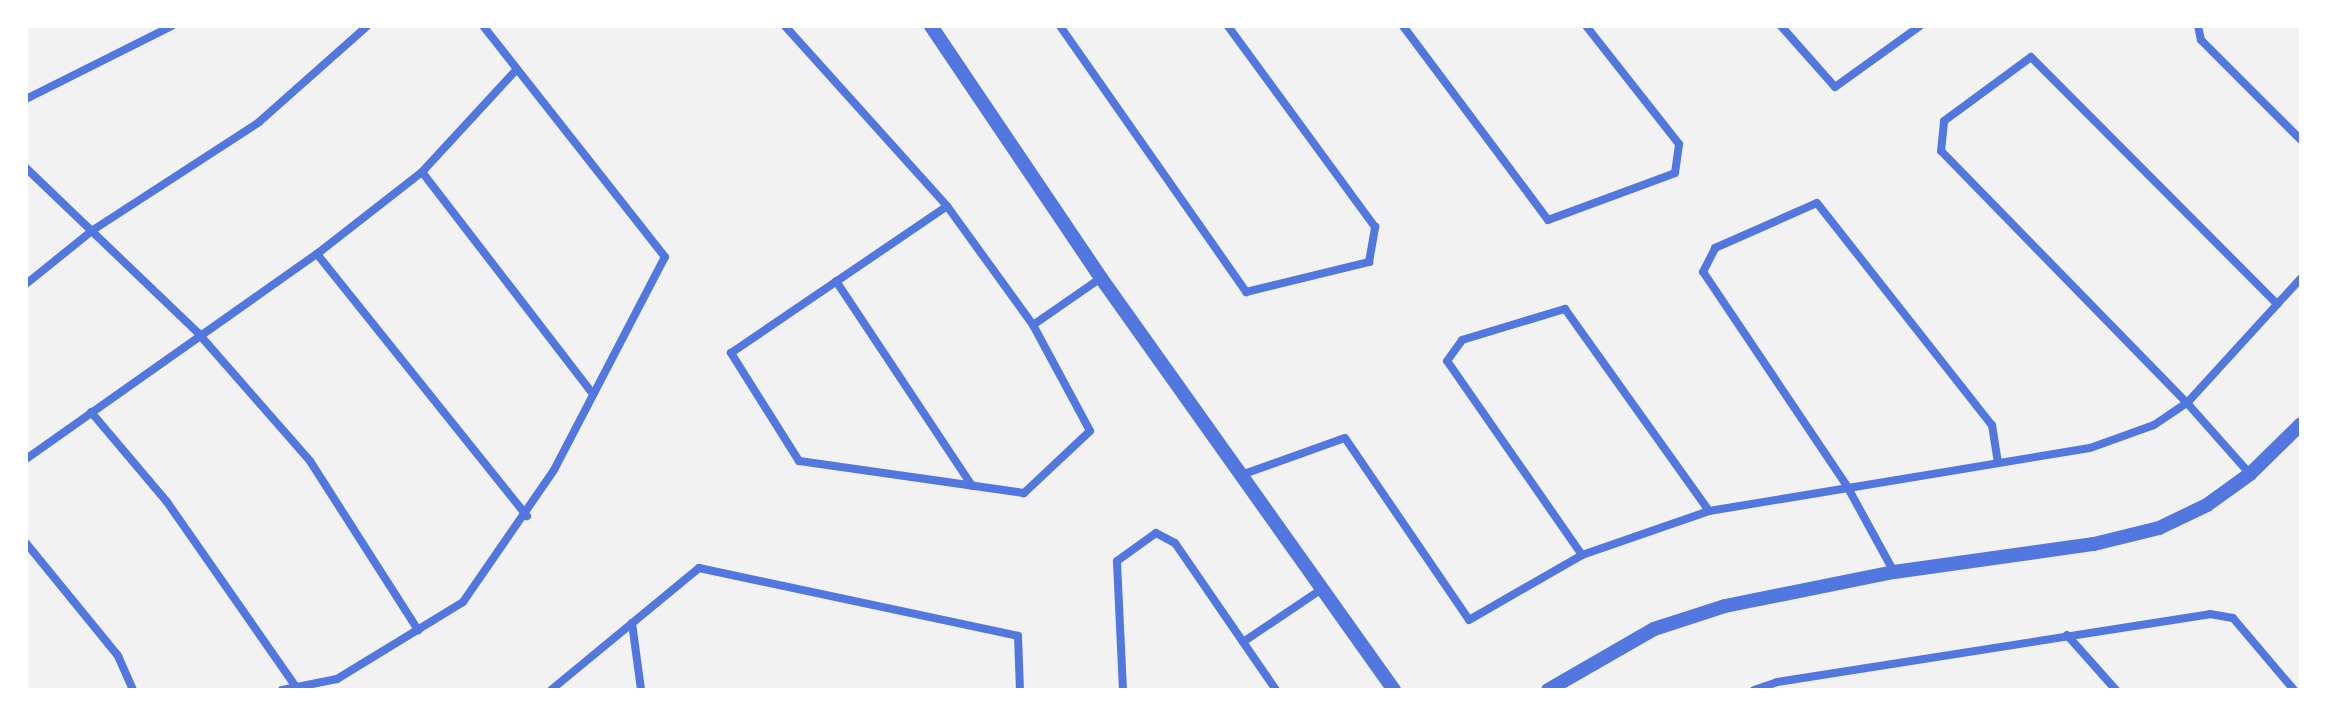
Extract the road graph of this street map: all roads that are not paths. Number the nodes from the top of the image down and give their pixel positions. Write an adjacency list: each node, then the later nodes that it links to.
1 (172, 26): 14 (street)
2 (367, 26): 19 (street)
3 (483, 26): 13 (street)
4 (785, 26): 18 (street)
5 (931, 26): 21 (street)
6 (1060, 26): 7 (street)
7 (1228, 26)
8 (1403, 26): 9 (street)
9 (1586, 26)
10 (1781, 26): 11 (street)
11 (1920, 26)
12 (2198, 26): 15 (street)
13 (516, 70): 17 (street); 28 (street)
14 (26, 99)
15 (2301, 140)
16 (26, 168): 19 (street)
17 (422, 172): 20 (street); 28 (street)
18 (947, 206): 23 (street); 26 (street)
19 (93, 230): 24 (street); 27 (street)
20 (317, 254): 27 (street); 39 (street)
21 (1101, 278): 26 (street); 35 (street)
22 (2301, 278): 25 (street)
23 (836, 281): 36 (street); 36 (street)
24 (26, 284)
25 (2277, 304): 29 (street); 29 (street)
26 (1033, 325): 36 (street)
27 (198, 333): 30 (street); 45 (street)
28 (593, 394): 39 (street)
29 (2187, 403): 33 (street); 34 (street)
30 (91, 412): 32 (street); 48 (street)
31 (2301, 424): 34 (street)
32 (26, 459)
33 (1998, 462): 37 (street); 37 (street)
34 (2250, 474): 42 (street)
35 (1240, 475): 41 (street); 43 (street)
36 (972, 486)
37 (1847, 486): 38 (street); 42 (street)
38 (1709, 511): 41 (street); 41 (street)
39 (527, 516): 45 (street)
40 (26, 543): 49 (street)
41 (1582, 555)
42 (1894, 572): 57 (street)
43 (1323, 588): 47 (street); 56 (street)
44 (632, 623): 51 (street); 52 (street); 53 (street)
45 (418, 630): 48 (street)
46 (2067, 635): 58 (street); 59 (street); 60 (street)
47 (1243, 642): 54 (street); 55 (street)
48 (296, 687): 50 (street)
49 (133, 690)
50 (282, 690)
51 (551, 690)
52 (641, 690)
53 (1020, 690)
54 (1123, 690)
55 (1276, 690)
56 (1394, 690)
57 (1548, 690)
58 (1754, 690)
59 (2116, 690)
60 (2294, 690)

